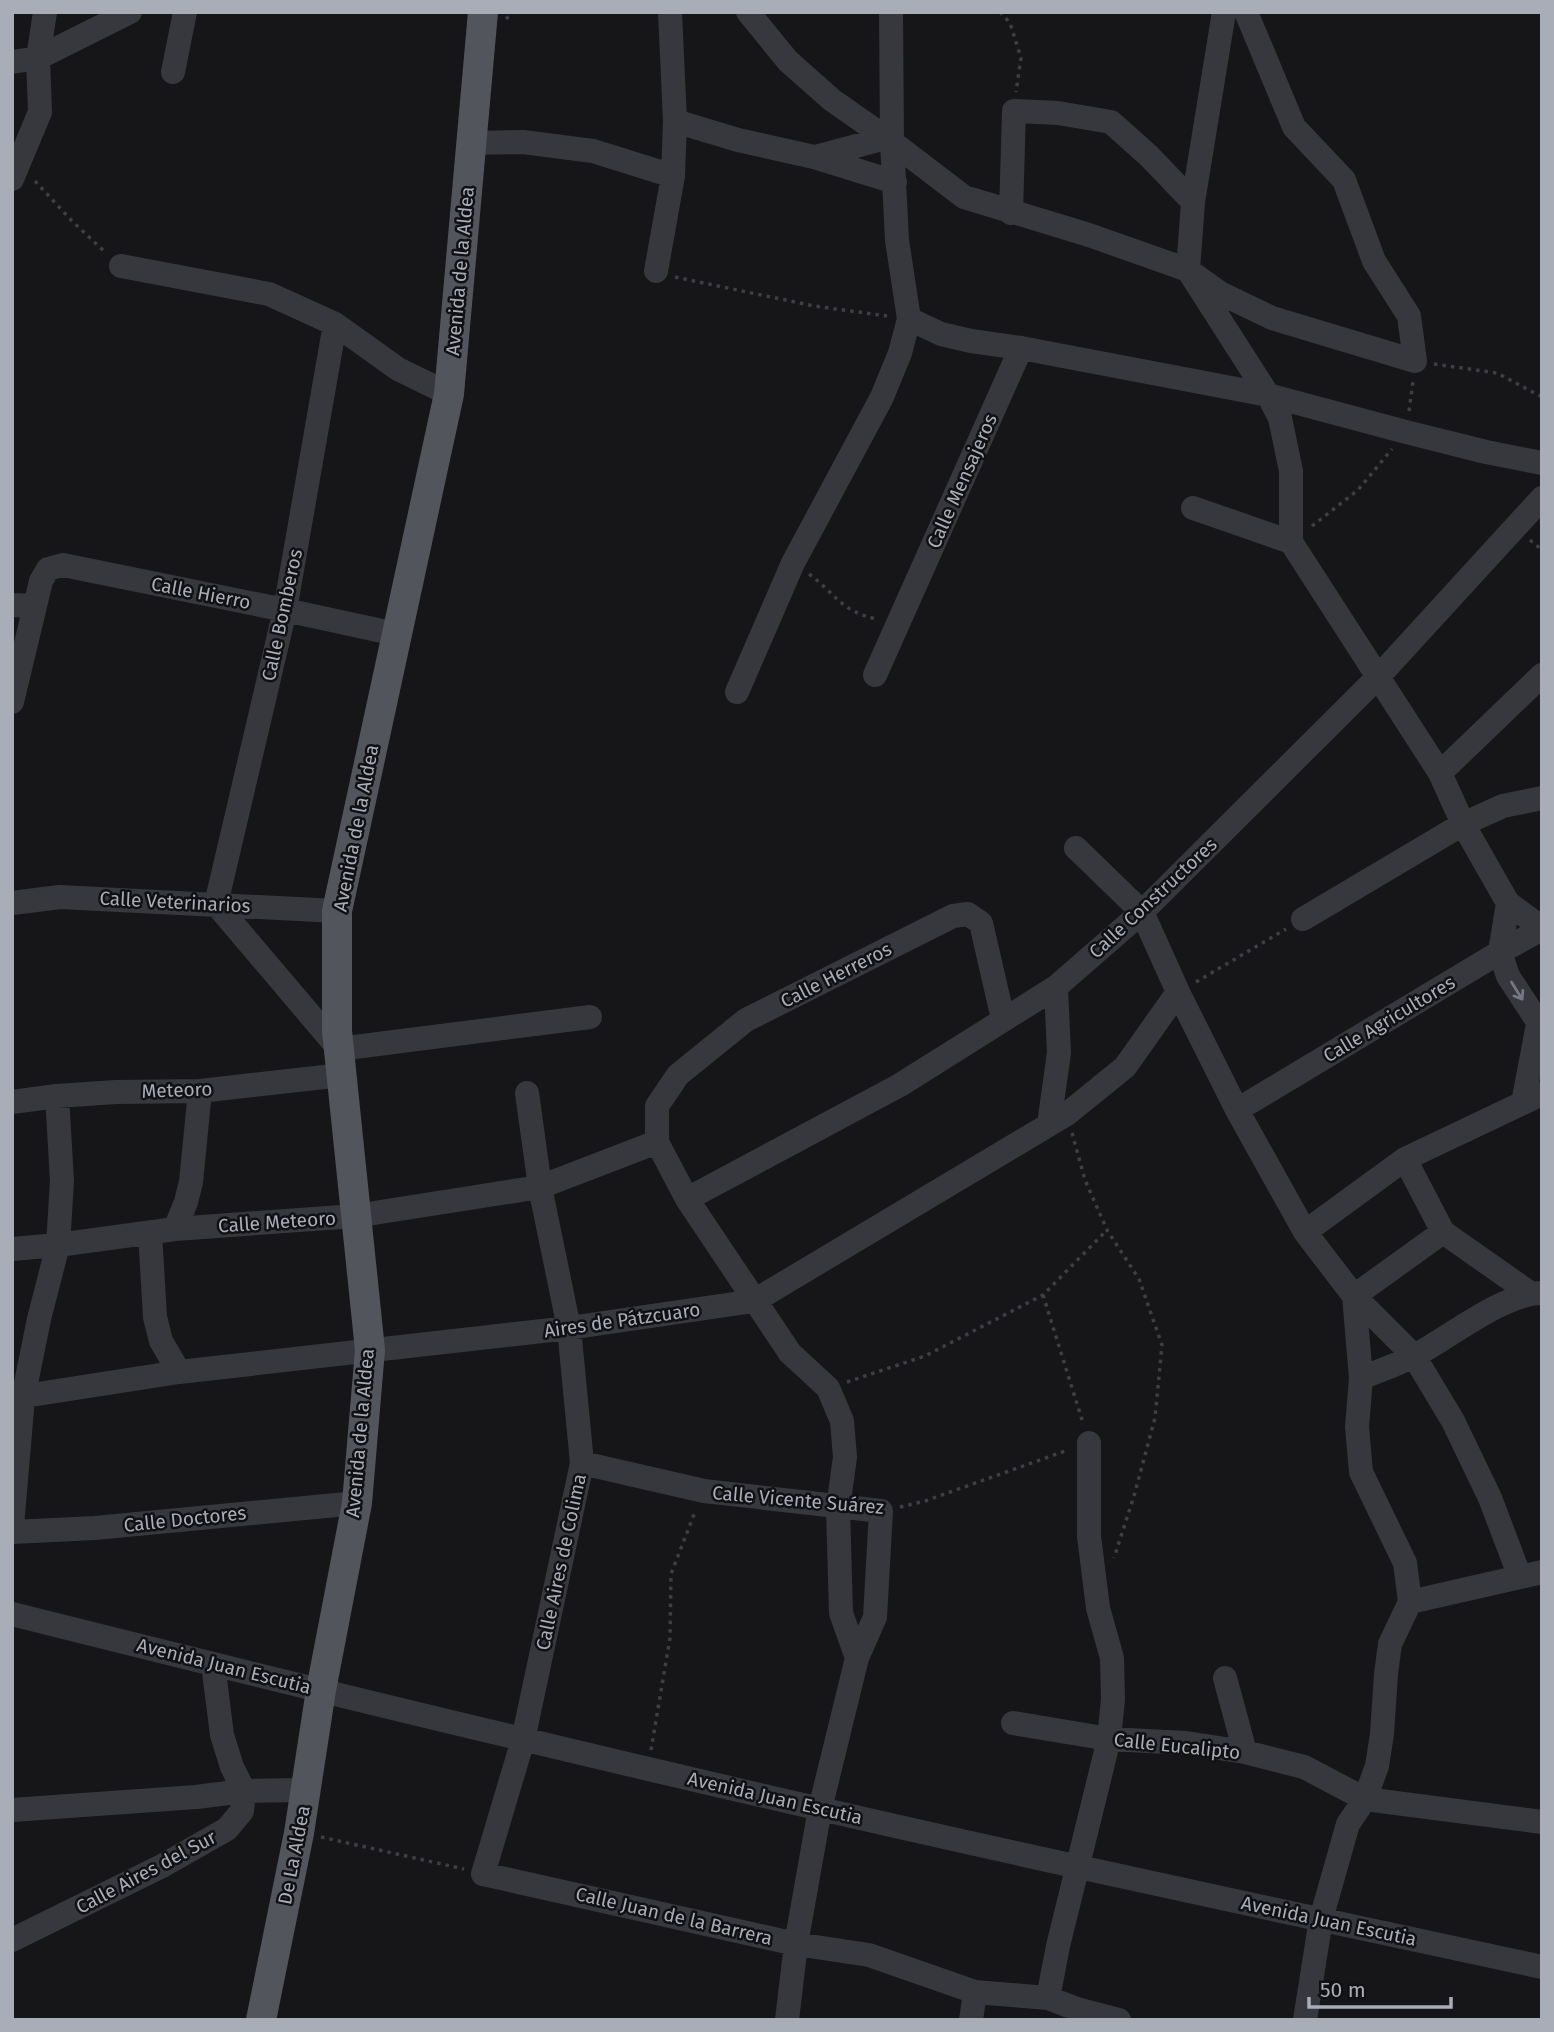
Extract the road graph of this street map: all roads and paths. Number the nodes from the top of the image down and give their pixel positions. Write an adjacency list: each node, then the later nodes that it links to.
1 (45, 12): 11 (street)
2 (130, 12): 11 (street)
3 (185, 12): 13 (street)
4 (483, 12): 17 (main road, Avenida de la Aldea)
5 (670, 12): 15 (street)
6 (748, 12): 16 (street)
7 (891, 12): 16 (street)
8 (1000, 12): 14 (path)
9 (1224, 12): 22 (street)
10 (1246, 12): 30 (street)
11 (38, 58): 12 (street); 19 (street)
12 (12, 62)
13 (173, 72)
14 (1014, 111): 22 (street); 23 (street)
15 (675, 121): 18 (street); 20 (street)
16 (889, 140): 18 (street); 21 (street); 23 (street)
17 (471, 143): 20 (street); 31 (main road, Avenida de la Aldea)
18 (814, 157): 21 (street)
19 (15, 173): 24 (path)
20 (673, 177): 26 (street)
21 (895, 181): 27 (street)
22 (1193, 202): 25 (street)
23 (1011, 213): 25 (street)
24 (121, 266): 28 (street)
25 (1188, 270): 30 (street); 32 (street)
26 (656, 271): 27 (path)
27 (909, 319): 29 (street); 39 (street)
28 (335, 324): 31 (street); 41 (street, Calle Bomberos)
29 (1021, 348): 32 (street); 42 (street, Calle Mensajeros)
30 (1415, 361): 33 (path); 34 (path)
31 (449, 394): 43 (main road, Avenida de la Aldea)
32 (1268, 395): 34 (street); 38 (street)
33 (1542, 397)
34 (1406, 432): 35 (street); 38 (path)
35 (1542, 463)
36 (1542, 498): 46 (street, Calle Constructores)
37 (1193, 508): 38 (street)
38 (1292, 542): 46 (street)
39 (793, 563): 42 (path); 47 (street)
40 (23, 606): 41 (street, Calle Hierro); 48 (street)
41 (285, 610): 43 (street, Calle Hierro); 55 (street, Calle Bomberos)
42 (903, 615): 44 (street, Calle Mensajeros)
43 (396, 634): 56 (main road, Avenida de la Aldea)
44 (875, 675)
45 (1542, 675): 49 (street)
46 (1379, 676): 49 (street); 57 (street, Calle Constructores)
47 (737, 692)
48 (12, 702)
49 (1440, 773): 51 (street)
50 (1542, 798): 51 (street)
51 (1463, 824): 54 (street); 58 (street)
52 (1076, 848): 57 (street)
53 (12, 903): 55 (street, Calle Veterinarios)
54 (1508, 903): 59 (street); 60 (street)
55 (216, 904): 56 (street, Calle Veterinarios); 66 (street)
56 (337, 911): 66 (main road, Avenida de la Aldea)
57 (1142, 912): 61 (street, Calle Constructores); 62 (street)
58 (1303, 919): 62 (path)
59 (1542, 929): 60 (street, Calle Agricultores)
60 (1500, 952): 65 (street, one-way to 65); 72 (street, Calle Agricultores)
61 (1056, 987): 64 (street, Calle Constructores); 73 (street)
62 (1178, 992): 72 (street); 73 (street, Aires de Pátzcuaro)
63 (590, 1017): 66 (street, Meteoro)
64 (1003, 1019): 74 (street, Calle Herreros); 77 (street, Calle Constructores)
65 (1540, 1026): 70 (street)
66 (341, 1062): 67 (street, Meteoro); 78 (main road, Avenida de la Aldea)
67 (200, 1091): 69 (street, Meteoro); 80 (street)
68 (527, 1093): 76 (street, Calle Aires de Colima)
69 (57, 1096): 71 (street, Meteoro); 83 (street)
70 (1532, 1098): 75 (street)
71 (12, 1102)
72 (1237, 1110): 81 (street)
73 (1058, 1119): 79 (path); 88 (street, Aires de Pátzcuaro)
74 (657, 1142): 76 (street, Calle Meteoro); 77 (street)
75 (1405, 1159): 81 (street); 82 (street)
76 (540, 1187): 78 (street, Calle Meteoro); 89 (street, Calle Aires de Colima)
77 (687, 1199): 88 (street)
78 (355, 1216): 80 (street, Calle Meteoro); 90 (main road, Avenida de la Aldea)
79 (1107, 1230): 86 (path); 104 (path)
80 (162, 1231): 83 (street, Calle Meteoro); 92 (street)
81 (1305, 1232): 87 (street)
82 (1443, 1232): 85 (street); 87 (street)
83 (58, 1245): 84 (street, Calle Meteoro); 95 (street)
84 (12, 1249)
85 (1536, 1293): 91 (street)
86 (1043, 1295): 94 (path); 96 (path)
87 (1354, 1296): 91 (street); 93 (street)
88 (754, 1301): 89 (street, Aires de Pátzcuaro); 94 (street)
89 (569, 1328): 90 (street, Aires de Pátzcuaro); 97 (street, Calle Aires de Colima)
90 (370, 1350): 92 (street, Aires de Pátzcuaro); 99 (main road, Avenida de la Aldea)
91 (1414, 1356): 93 (street); 105 (street)
92 (179, 1372): 95 (street, Aires de Pátzcuaro)
93 (1361, 1378): 106 (street)
94 (828, 1388): 100 (street)
95 (18, 1398): 102 (street)
96 (1089, 1443): 101 (path, Calle Vicente Suárez); 114 (street)
97 (582, 1463): 98 (street, Calle Vicente Suárez); 113 (street, Calle Aires de Colima)
98 (704, 1491): 100 (street, Calle Vicente Suárez); 116 (path)
99 (357, 1503): 103 (street, Calle Doctores); 111 (main road, Avenida de la Aldea)
100 (838, 1508): 101 (street, Calle Vicente Suárez); 108 (street)
101 (881, 1511): 108 (street)
102 (12, 1526)
103 (12, 1532)
104 (1114, 1558)
105 (1531, 1575): 106 (street)
106 (1410, 1602): 119 (street)
107 (12, 1614): 109 (street, Avenida Juan Escutia)
108 (857, 1658): 120 (street)
109 (213, 1664): 111 (street, Avenida Juan Escutia); 118 (street)
110 (1225, 1678): 115 (street)
111 (321, 1689): 113 (street, Avenida Juan Escutia); 117 (main road, De La Aldea)
112 (1013, 1723): 114 (street, Calle Eucalipto)
113 (523, 1740): 116 (street, Avenida Juan Escutia); 125 (street, Calle Aires de Colima)
114 (1109, 1740): 115 (street, Calle Eucalipto); 124 (street)
115 (1245, 1752): 119 (street, Calle Eucalipto)
116 (647, 1769): 120 (street, Avenida Juan Escutia)
117 (306, 1790): 118 (street); 123 (main road, De La Aldea)
118 (244, 1791): 121 (street); 127 (street, Calle Aires del Sur)
119 (1365, 1799): 122 (street, Calle Eucalipto); 126 (street)
120 (820, 1809): 124 (street, Avenida Juan Escutia); 128 (street)
121 (12, 1810)
122 (1542, 1822)
123 (299, 1832): 125 (path); 132 (main road, De La Aldea)
124 (1077, 1867): 126 (street, Avenida Juan Escutia); 131 (street)
125 (483, 1874): 128 (street, Calle Juan de la Barrera)
126 (1321, 1919): 129 (street, Avenida Juan Escutia); 136 (street)
127 (12, 1940)
128 (796, 1944): 130 (street, Calle Juan de la Barrera); 133 (street)
129 (1542, 1967)
130 (975, 1992): 131 (street, Calle Juan de la Barrera); 134 (street)
131 (1048, 1998): 135 (street, Calle Juan de la Barrera)
132 (261, 2020)
133 (787, 2020)
134 (971, 2020)
135 (1119, 2020)
136 (1305, 2020)

